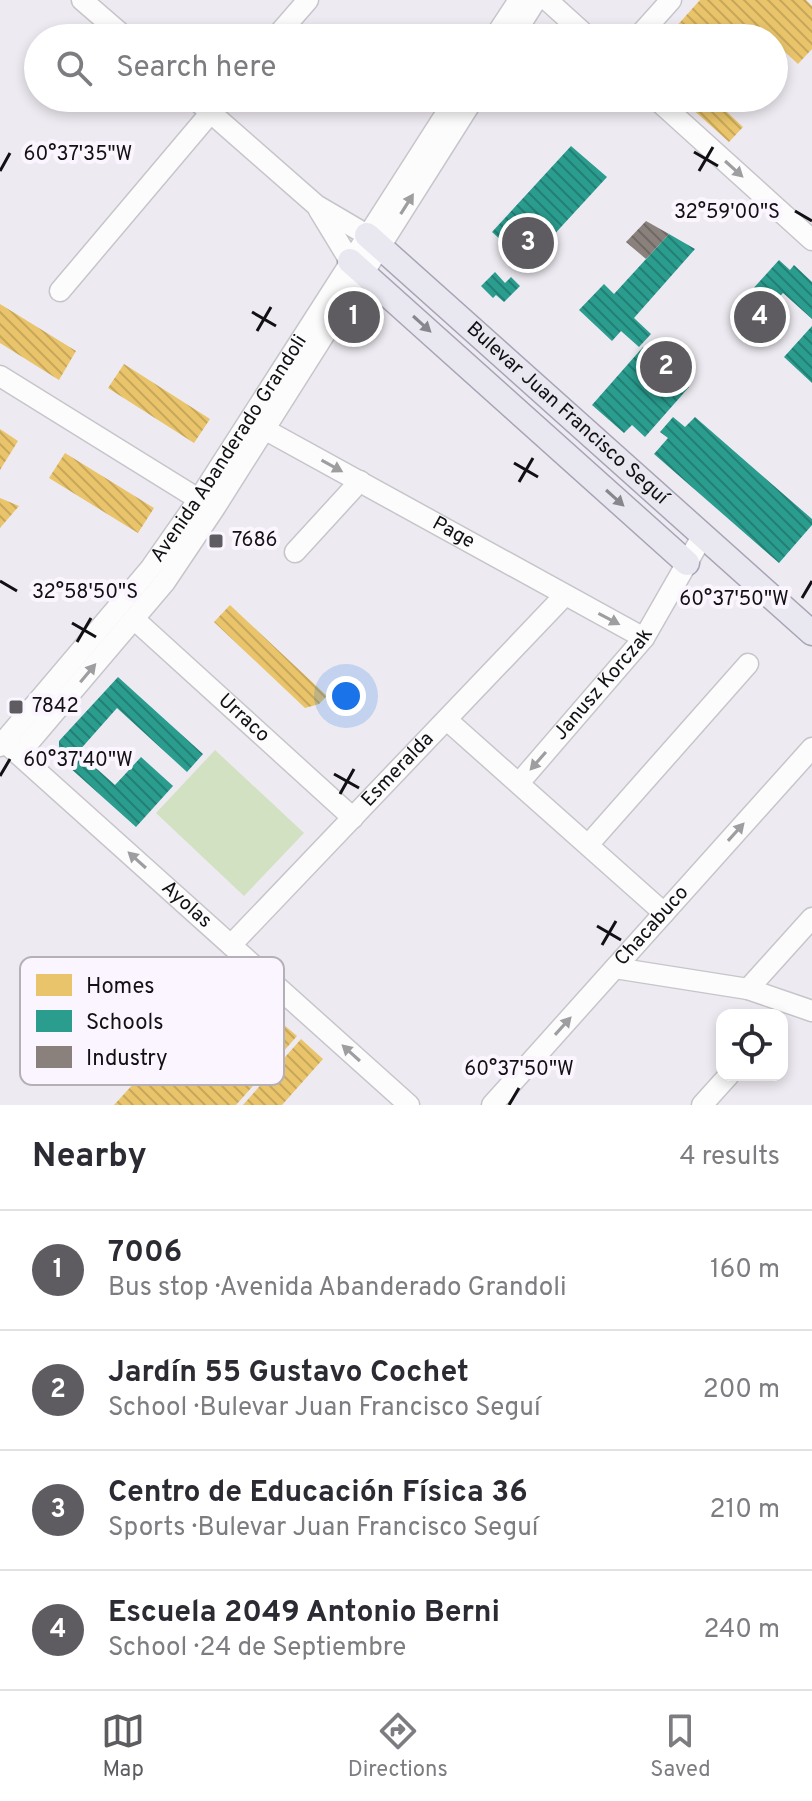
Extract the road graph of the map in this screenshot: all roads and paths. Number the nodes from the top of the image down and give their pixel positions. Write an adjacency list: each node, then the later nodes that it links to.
1 (83, 0): 7 (street)
2 (308, 0): 8 (street)
3 (519, 0): 9 (street)
4 (536, 0): 10 (street)
5 (547, 0): 11 (street)
6 (671, 0): 12 (street)
7 (110, 24)
8 (287, 24)
9 (503, 24)
10 (521, 24)
11 (574, 24)
12 (650, 24)
13 (211, 112): 22 (street)
14 (224, 112): 18 (street, Bulevar Juan Francisco Seguí)
15 (448, 112): 19 (street, Avenida Abanderado Grandoli)
16 (464, 112): 19 (street, Avenida Abanderado Grandoli, one-way to 16)
17 (670, 112): 20 (street, one-way to 20)
18 (316, 205): 19 (street, Bulevar Juan Francisco Seguí); 21 (street, Bulevar Juan Francisco Seguí)
19 (374, 240): 21 (street, Avenida Abanderado Grandoli); 27 (main road, Bulevar Juan Francisco Seguí)
20 (812, 240)
21 (357, 266): 24 (street, Avenida Abanderado Grandoli); 26 (street, Avenida Abanderado Grandoli); 29 (main road, Bulevar Juan Francisco Seguí, one-way to 29)
22 (60, 291)
23 (0, 376): 26 (street)
24 (264, 429): 25 (street, Page, one-way to 25); 26 (street, Avenida Abanderado Grandoli)
25 (360, 481): 28 (street); 30 (street, Page)
26 (206, 504): 31 (street, Avenida Abanderado Grandoli); 36 (street, Avenida Abanderado Grandoli)
27 (703, 535): 29 (street, Janusz Korczak); 32 (main road, Bulevar Juan Francisco Seguí)
28 (295, 552)
29 (687, 563): 33 (street, Janusz Korczak)
30 (565, 595): 33 (street, Page, one-way to 33); 35 (street, Esmeralda)
31 (134, 619): 36 (street, Avenida Abanderado Grandoli, one-way to 31); 39 (street, Urraco)
32 (812, 633)
33 (644, 638): 38 (street, Janusz Korczak, one-way to 38)
34 (748, 664): 40 (street)
35 (447, 720): 38 (street); 39 (street, Esmeralda)
36 (6, 745): 43 (street, Ayolas, one-way to 36)
37 (812, 748): 41 (street, Chacabuco, one-way to 37)
38 (519, 783): 40 (street)
39 (353, 818): 43 (street, Esmeralda)
40 (588, 845): 41 (street)
41 (664, 913): 45 (street, Chacabuco)
42 (812, 918): 46 (street)
43 (231, 945): 44 (street, Ayolas, one-way to 43)
44 (244, 957)
45 (615, 968): 46 (street); 51 (street, Chacabuco, one-way to 45)
46 (748, 989): 48 (street)
47 (284, 993): 50 (street, Ayolas, one-way to 47)
48 (796, 1010)
49 (724, 1081): 52 (street)
50 (409, 1105)
51 (492, 1105)
52 (702, 1105)

